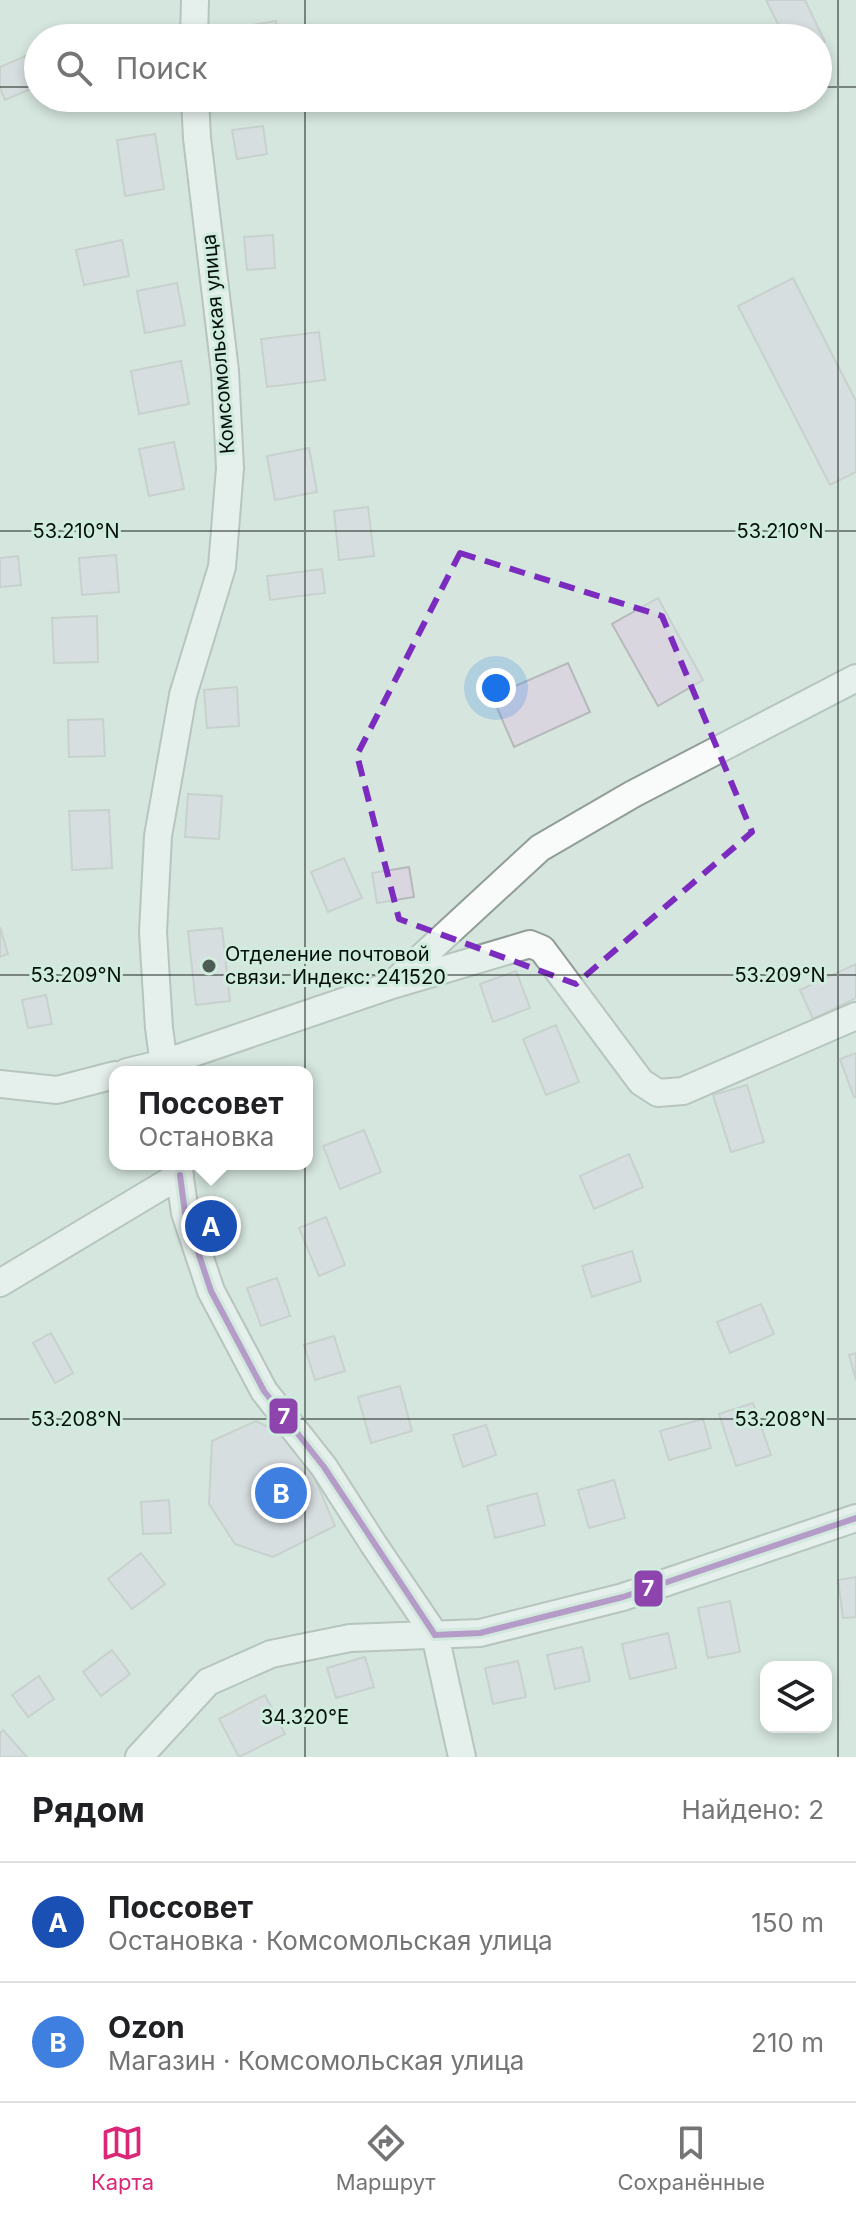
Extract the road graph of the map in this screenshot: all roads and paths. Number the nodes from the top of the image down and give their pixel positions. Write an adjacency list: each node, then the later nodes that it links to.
1 (195, 0): 2 (street)
2 (194, 24)
3 (196, 112): 7 (street, Комсомольская улица)
4 (856, 678): 5 (street)
5 (392, 985): 6 (street); 8 (street)
6 (856, 1016)
7 (165, 1066)
8 (168, 1066)
9 (109, 1077): 10 (street)
10 (0, 1084)
11 (177, 1170): 13 (street)
12 (179, 1170): 15 (street)
13 (0, 1283)
14 (856, 1518): 15 (street)
15 (435, 1635): 16 (street); 17 (street)
16 (139, 1757)
17 (462, 1757)

